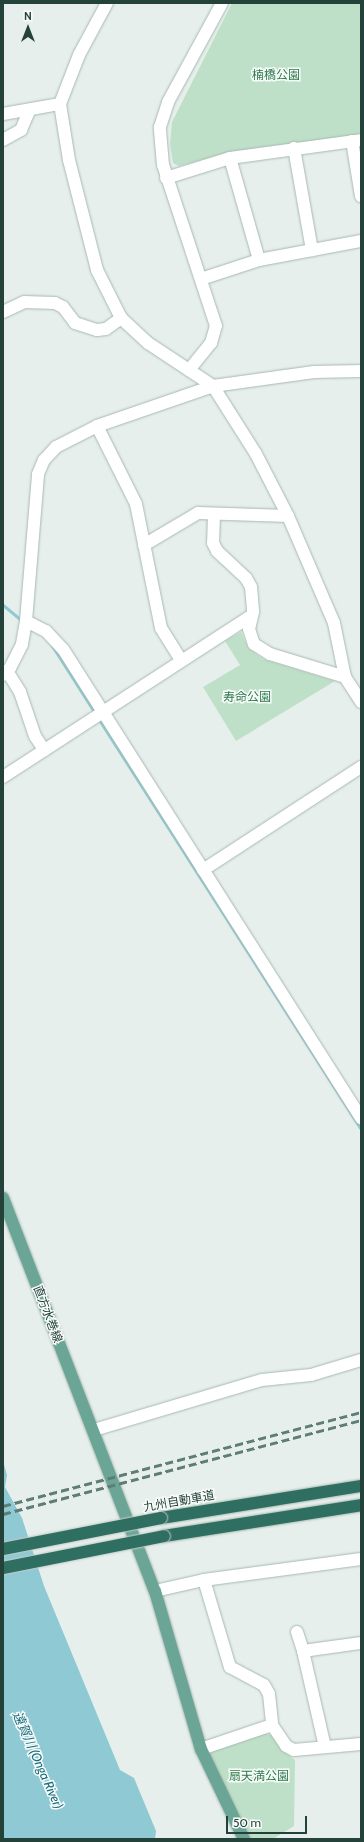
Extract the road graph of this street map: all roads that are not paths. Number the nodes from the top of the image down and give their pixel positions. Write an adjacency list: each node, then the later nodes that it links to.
1 (107, 3): 3 (street)
2 (222, 3): 10 (street)
3 (60, 104): 4 (street); 17 (street)
4 (29, 111): 5 (street); 6 (street)
5 (3, 114)
6 (3, 140)
7 (356, 140): 8 (street); 11 (street)
8 (294, 148): 9 (street); 13 (street)
9 (230, 158): 10 (street); 14 (street)
10 (166, 178): 15 (street)
11 (361, 196)
12 (361, 241): 13 (street)
13 (312, 250): 14 (street)
14 (259, 260): 15 (street)
15 (201, 279): 18 (street)
16 (3, 312): 17 (street)
17 (121, 318): 18 (street)
18 (189, 370): 20 (street)
19 (361, 371): 20 (street)
20 (213, 386): 21 (street); 23 (street)
21 (97, 426): 24 (street); 26 (street)
22 (214, 516): 23 (street); 24 (street); 25 (street)
23 (288, 516): 29 (street)
24 (144, 546): 27 (street)
25 (252, 616): 27 (street); 29 (street)
26 (26, 621): 28 (street); 31 (street)
27 (181, 660): 31 (street)
28 (5, 673): 32 (street)
29 (345, 677): 30 (street)
30 (361, 702)
31 (98, 715): 32 (street); 35 (street)
32 (44, 750): 34 (street)
33 (361, 767): 35 (street)
34 (3, 777)
35 (203, 870): 36 (street)
36 (361, 1118)
37 (3, 1198): 39 (main road, 直方水巻線)
38 (361, 1360): 39 (street)
39 (94, 1430): 46 (main road, 直方水巻線)
40 (361, 1486): 42 (highway, 九州自動車道, bridge)
41 (361, 1505): 44 (highway, bridge)
42 (3, 1549)
43 (361, 1559): 45 (street)
44 (3, 1568)
45 (204, 1580): 46 (street); 50 (street)
46 (156, 1592): 53 (main road, 直方水巻線)
47 (297, 1632): 49 (street)
48 (361, 1643): 49 (street)
49 (303, 1651): 52 (street)
50 (272, 1725): 52 (street); 53 (street)
51 (361, 1744): 52 (street)
52 (325, 1747)
53 (201, 1750): 54 (main road, 直方水巻線)
54 (244, 1839)

